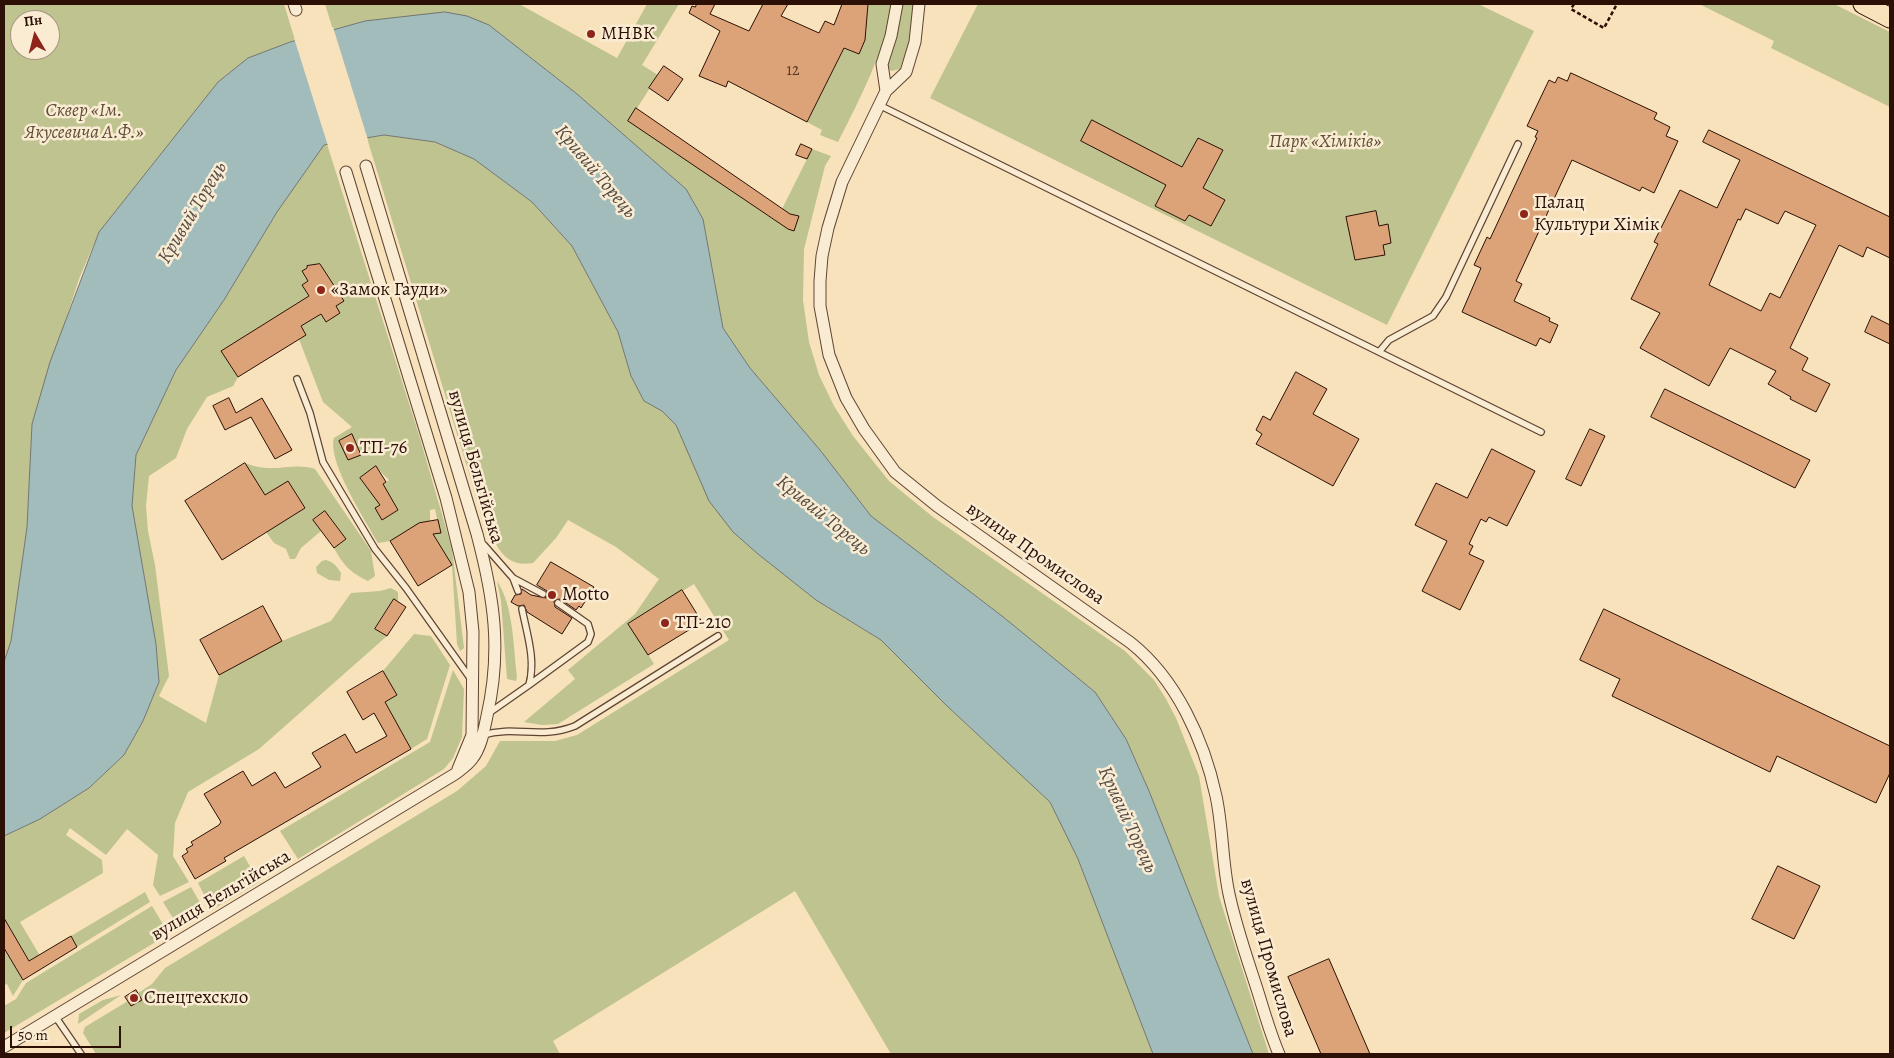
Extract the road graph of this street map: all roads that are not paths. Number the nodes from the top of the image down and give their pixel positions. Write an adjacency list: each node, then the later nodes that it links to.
1 (897, 4): 5 (street)
2 (919, 4): 5 (street, вулиця Промислова)
3 (1863, 4): 4 (main road)
4 (1890, 18)
5 (886, 91): 6 (street, вулиця Промислова)
6 (879, 105): 10 (lane); 28 (street, вулиця Промислова)
7 (1518, 144): 10 (lane)
8 (366, 166): 13 (street, вулиця Бельгійська)
9 (346, 172): 20 (street, вулиця Бельгійська)
10 (1379, 352): 12 (lane)
11 (297, 380): 20 (lane)
12 (1541, 432)
13 (477, 534): 14 (lane); 22 (street, вулиця Бельгійська)
14 (513, 578): 15 (lane); 16 (lane)
15 (518, 591)
16 (543, 594)
17 (558, 603): 21 (lane)
18 (522, 609): 21 (lane)
19 (718, 636): 23 (lane)
20 (473, 682): 24 (street, вулиця Бельгійська)
21 (530, 685): 22 (lane)
22 (488, 715): 23 (street, вулиця Бельгійська)
23 (483, 736): 24 (street, вулиця Бельгійська)
24 (455, 774): 25 (street, вулиця Бельгійська)
25 (55, 1016): 26 (street, вулиця Бельгійська); 27 (lane)
26 (4, 1047)
27 (81, 1054)
28 (1279, 1054)

